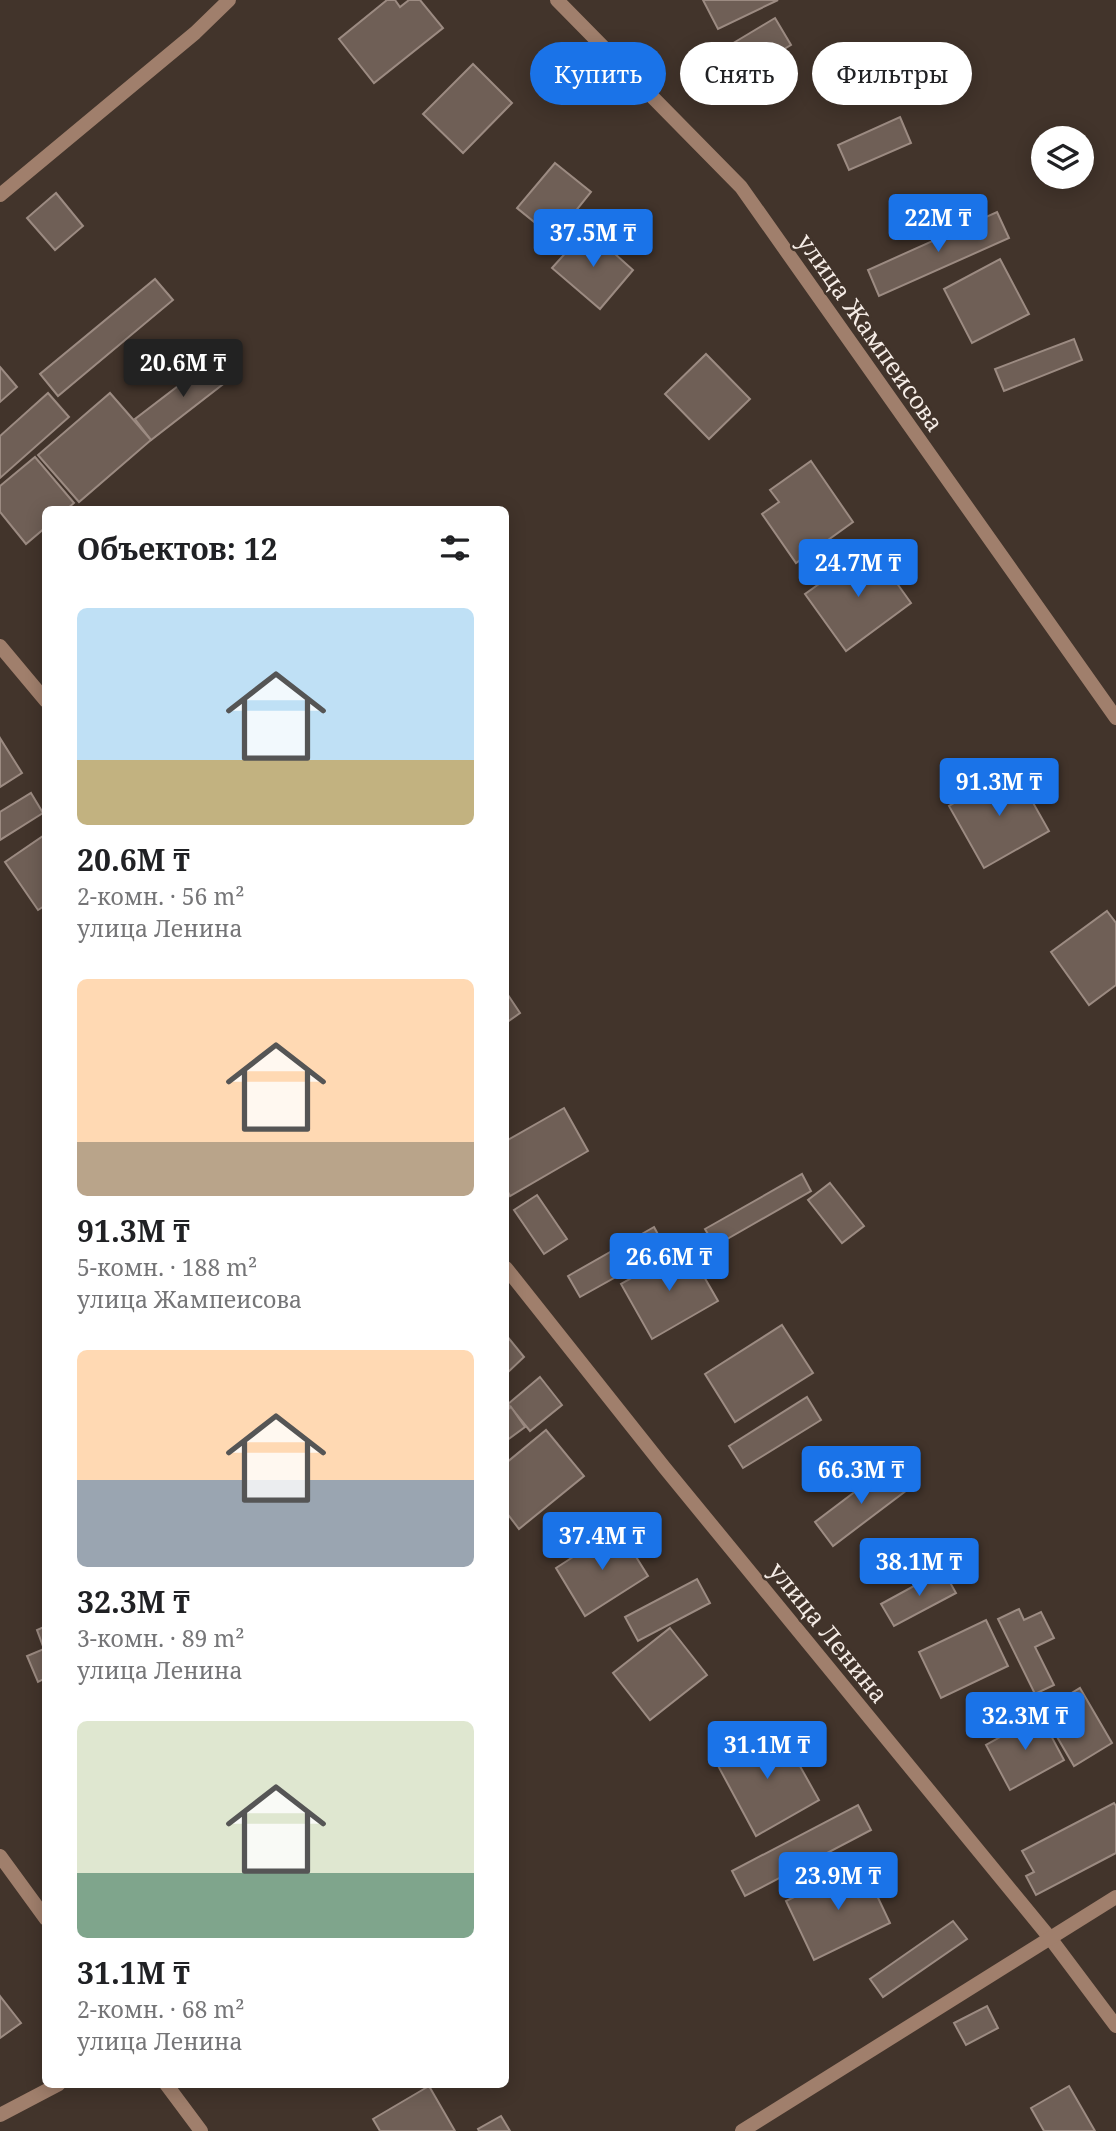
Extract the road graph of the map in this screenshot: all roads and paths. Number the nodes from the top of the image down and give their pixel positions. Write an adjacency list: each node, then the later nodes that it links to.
1 (229, 0): 3 (street)
2 (557, 0): 6 (street, улица Жампеисова)
3 (0, 195)
4 (0, 646): 5 (street)
5 (42, 696)
6 (1116, 718)
7 (509, 1272): 11 (street, улица Ленина)
8 (0, 1856): 10 (street)
9 (1116, 1897): 11 (street)
10 (42, 1914)
11 (1050, 1938): 12 (street, улица Ленина); 17 (street)
12 (1116, 2026)
13 (52, 2088): 15 (street)
14 (169, 2088): 16 (street)
15 (0, 2115)
16 (201, 2131)
17 (742, 2131)

